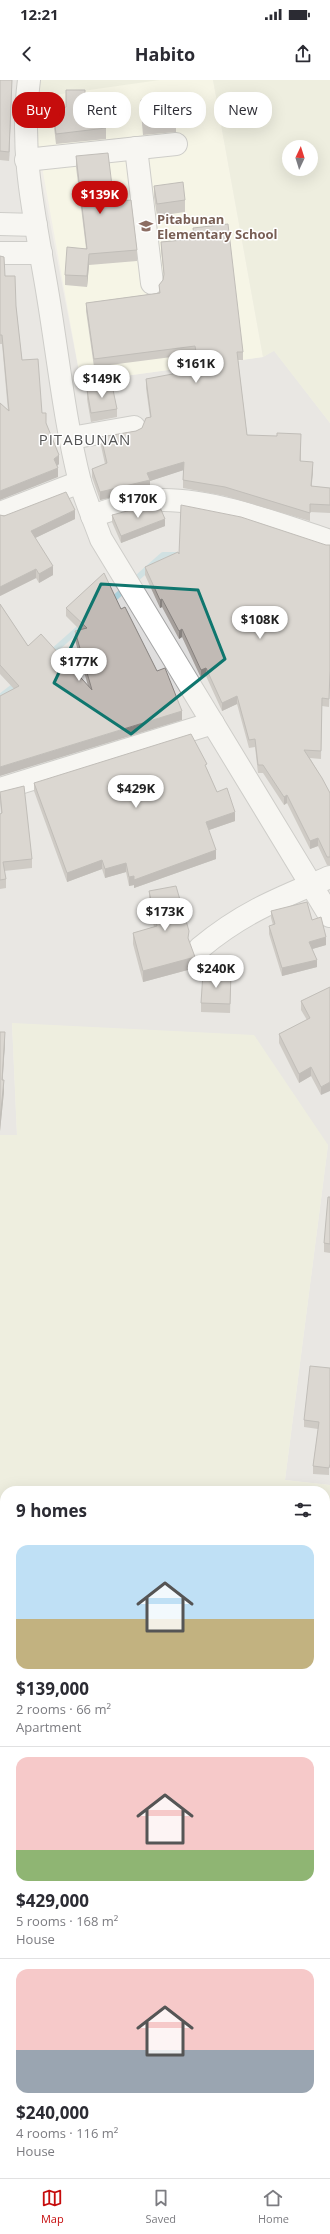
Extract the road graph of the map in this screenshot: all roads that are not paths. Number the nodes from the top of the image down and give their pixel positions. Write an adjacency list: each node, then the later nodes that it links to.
1 (29, 80): 4 (street)
2 (176, 144): 3 (street)
3 (136, 148): 4 (street); 9 (street)
4 (26, 160): 6 (street)
5 (0, 224): 6 (street)
6 (36, 225): 8 (street)
7 (0, 253): 8 (street)
8 (41, 253): 11 (street)
9 (152, 282)
10 (134, 427): 11 (street)
11 (71, 438): 12 (street)
12 (80, 482): 13 (street); 14 (street)
13 (0, 513)
14 (92, 516): 15 (street); 16 (street)
15 (330, 541)
16 (213, 723): 17 (street); 18 (street)
17 (0, 789)
18 (320, 881): 19 (street); 20 (street)
19 (328, 906)
20 (200, 948)

